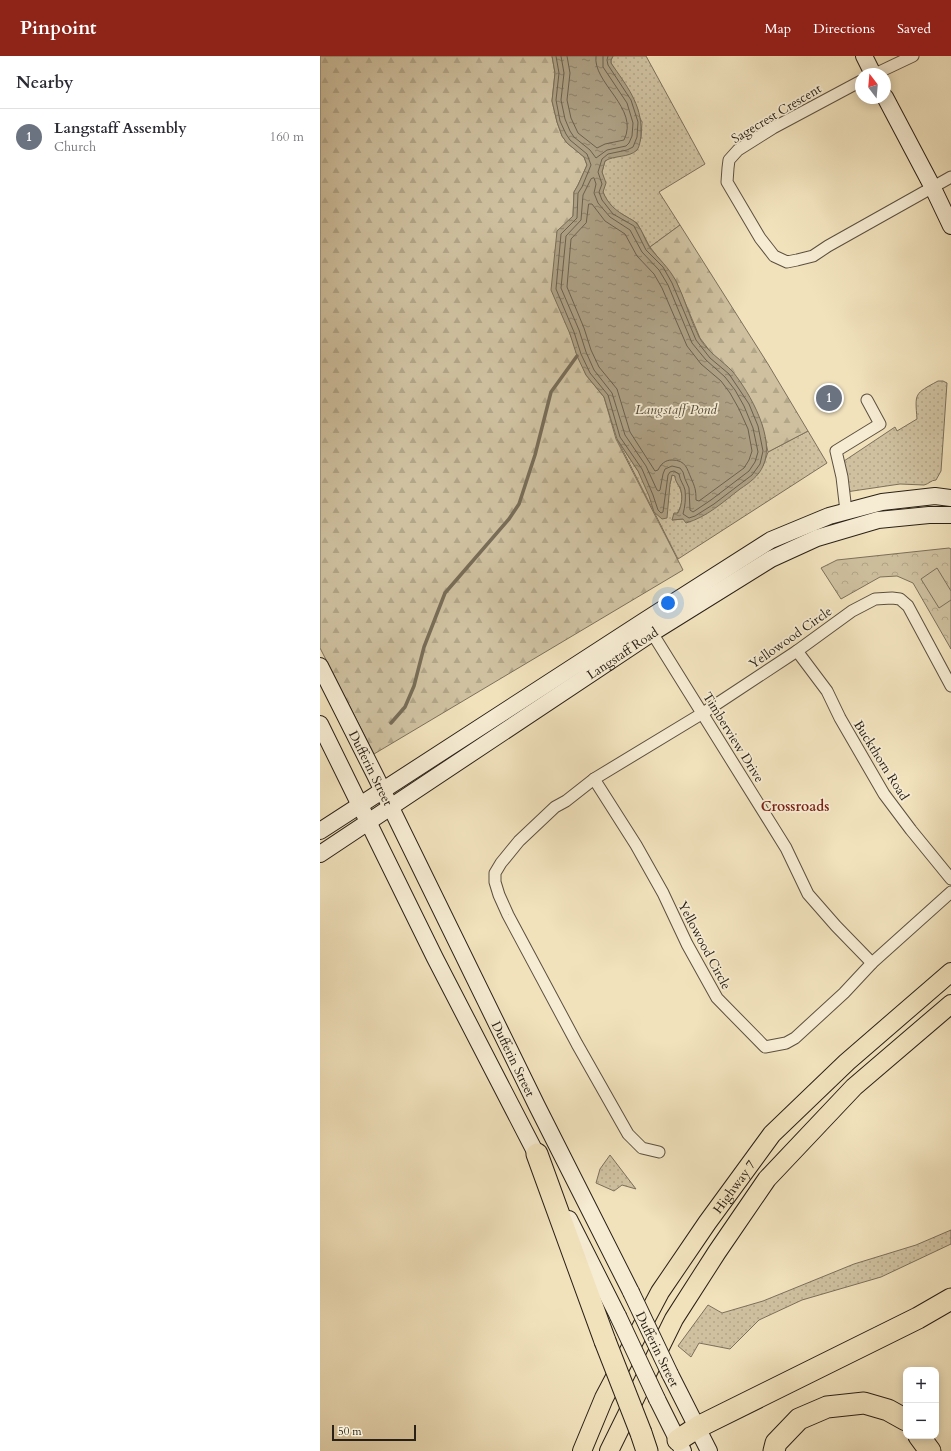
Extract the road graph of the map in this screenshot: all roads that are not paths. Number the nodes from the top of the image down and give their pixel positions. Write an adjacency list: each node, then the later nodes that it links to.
1 (864, 56): 3 (main road)
2 (914, 56): 4 (street)
3 (871, 68)
4 (887, 68)
5 (855, 84): 8 (street, Sagecrest Crescent)
6 (889, 104): 8 (main road)
7 (951, 177): 8 (street, Sagecrest Crescent)
8 (932, 186): 9 (main road)
9 (951, 226)
10 (867, 400): 12 (street)
11 (951, 498): 12 (main road, Langstaff Road)
12 (846, 511): 14 (main road, Langstaff Road)
13 (951, 516): 14 (main road, Langstaff Road)
14 (648, 627): 18 (street, Timberview Drive); 21 (main road, Langstaff Road); 23 (main road, Langstaff Road)
15 (797, 651): 17 (street, Yellowood Circle); 18 (street, Yellowood Circle); 27 (street, Buckthorn Road)
16 (320, 666): 21 (main road, Dufferin Street)
17 (951, 686)
18 (703, 713): 20 (street, Yellowood Circle); 29 (street, Timberview Drive)
19 (320, 724): 22 (main road, Dufferin Street)
20 (594, 779): 29 (street, Yellowood Circle); 32 (street, Yellowood Circle)
21 (383, 791): 22 (main road, Langstaff Road); 23 (main road, Dufferin Street)
22 (360, 804): 24 (main road, Dufferin Street); 25 (main road, Langstaff Road)
23 (390, 806): 24 (main road, Langstaff Road); 36 (main road, Dufferin Street, bridge)
24 (368, 821): 26 (main road, Langstaff Road); 33 (main road, Dufferin Street)
25 (320, 831)
26 (320, 854)
27 (951, 879)
28 (951, 892): 29 (street, Yellowood Circle)
29 (872, 963)
30 (951, 972): 40 (main road, Highway 7)
31 (951, 1004): 41 (main road, Highway 7)
32 (659, 1152)
33 (537, 1154): 38 (highway, bridge); 39 (main road, Dufferin Street, bridge)
34 (951, 1298): 36 (highway)
35 (903, 1418): 43 (highway)
36 (698, 1427): 39 (highway); 42 (main road, Dufferin Street)
37 (920, 1439): 44 (highway)
38 (644, 1442)
39 (680, 1446)
40 (582, 1451)
41 (609, 1451)
42 (709, 1451)
43 (774, 1451)
44 (930, 1451)

